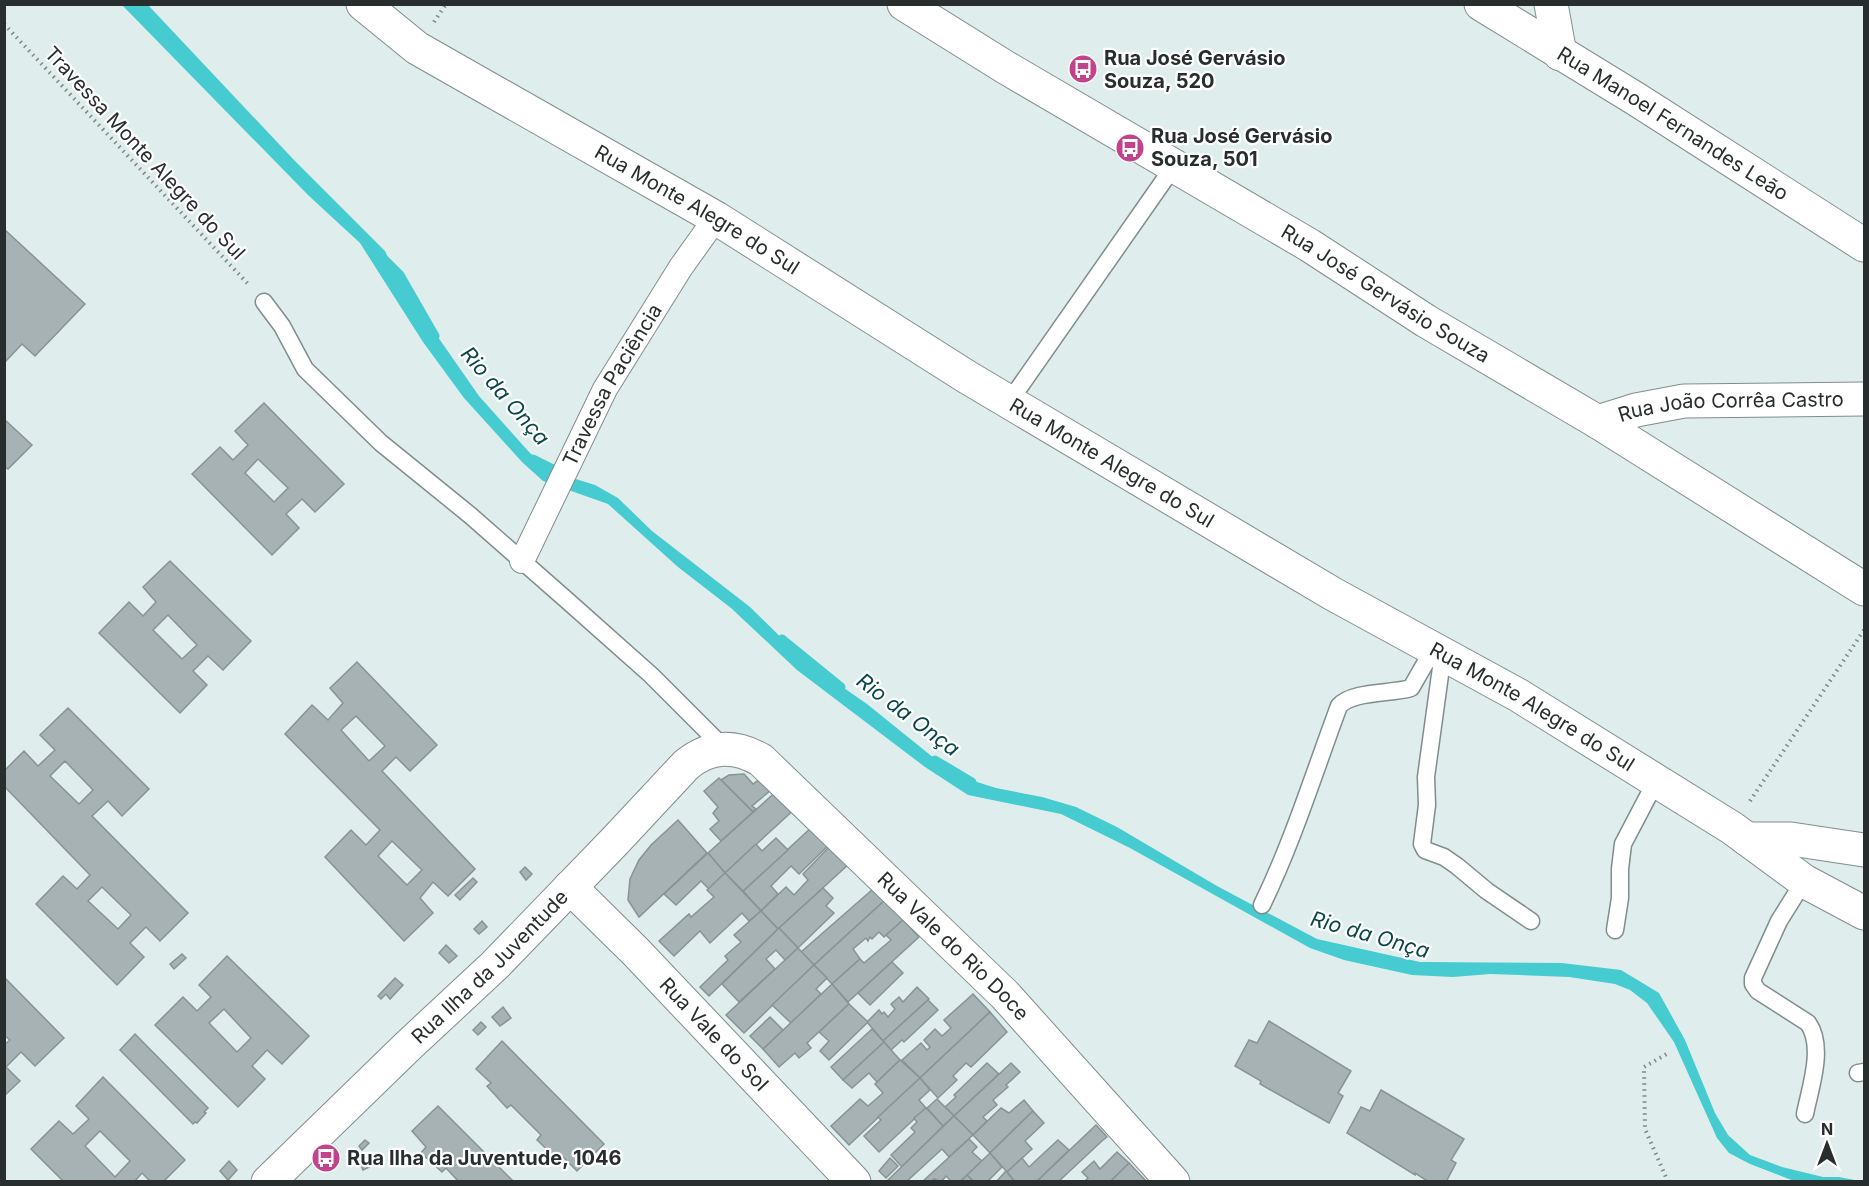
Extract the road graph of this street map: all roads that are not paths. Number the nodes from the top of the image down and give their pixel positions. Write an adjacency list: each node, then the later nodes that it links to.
1 (363, 4): 7 (street, Rua Monte Alegre do Sul)
2 (904, 4): 6 (street, Rua José Gervásio Souza)
3 (1481, 4): 5 (street, Rua Manoel Fernandes Leão)
4 (1551, 4): 5 (street)
5 (1560, 54): 8 (street, Rua Manoel Fernandes Leão)
6 (1174, 166): 11 (lane); 12 (street, Rua José Gervásio Souza)
7 (716, 218): 11 (street, Rua Monte Alegre do Sul); 13 (street, Travessa Paciência)
8 (1864, 245)
9 (264, 302): 13 (lane)
10 (1864, 399): 12 (street, Rua João Corrêa Castro)
11 (1009, 402): 15 (street, Rua Monte Alegre do Sul)
12 (1598, 422): 14 (street, Rua José Gervásio Souza)
13 (522, 561): 16 (lane)
14 (1864, 590)
15 (1438, 650): 17 (street, Rua Monte Alegre do Sul); 22 (lane); 24 (lane)
16 (717, 750): 21 (street, Rua Ilha da Juventude); 29 (street, Rua Vale do Rio Doce)
17 (1656, 781): 18 (street, Rua Monte Alegre do Sul); 25 (lane)
18 (1739, 834): 19 (street); 20 (street, Rua Monte Alegre do Sul)
19 (1864, 850)
20 (1804, 881): 23 (street, Rua Monte Alegre do Sul); 26 (lane)
21 (570, 887): 27 (street, Rua Ilha da Juventude); 28 (street, Rua Vale do Sol)
22 (1262, 905)
23 (1864, 912)
24 (1531, 921)
25 (1615, 930)
26 (1805, 1114)
27 (268, 1182)
28 (854, 1182)
29 (1173, 1182)

